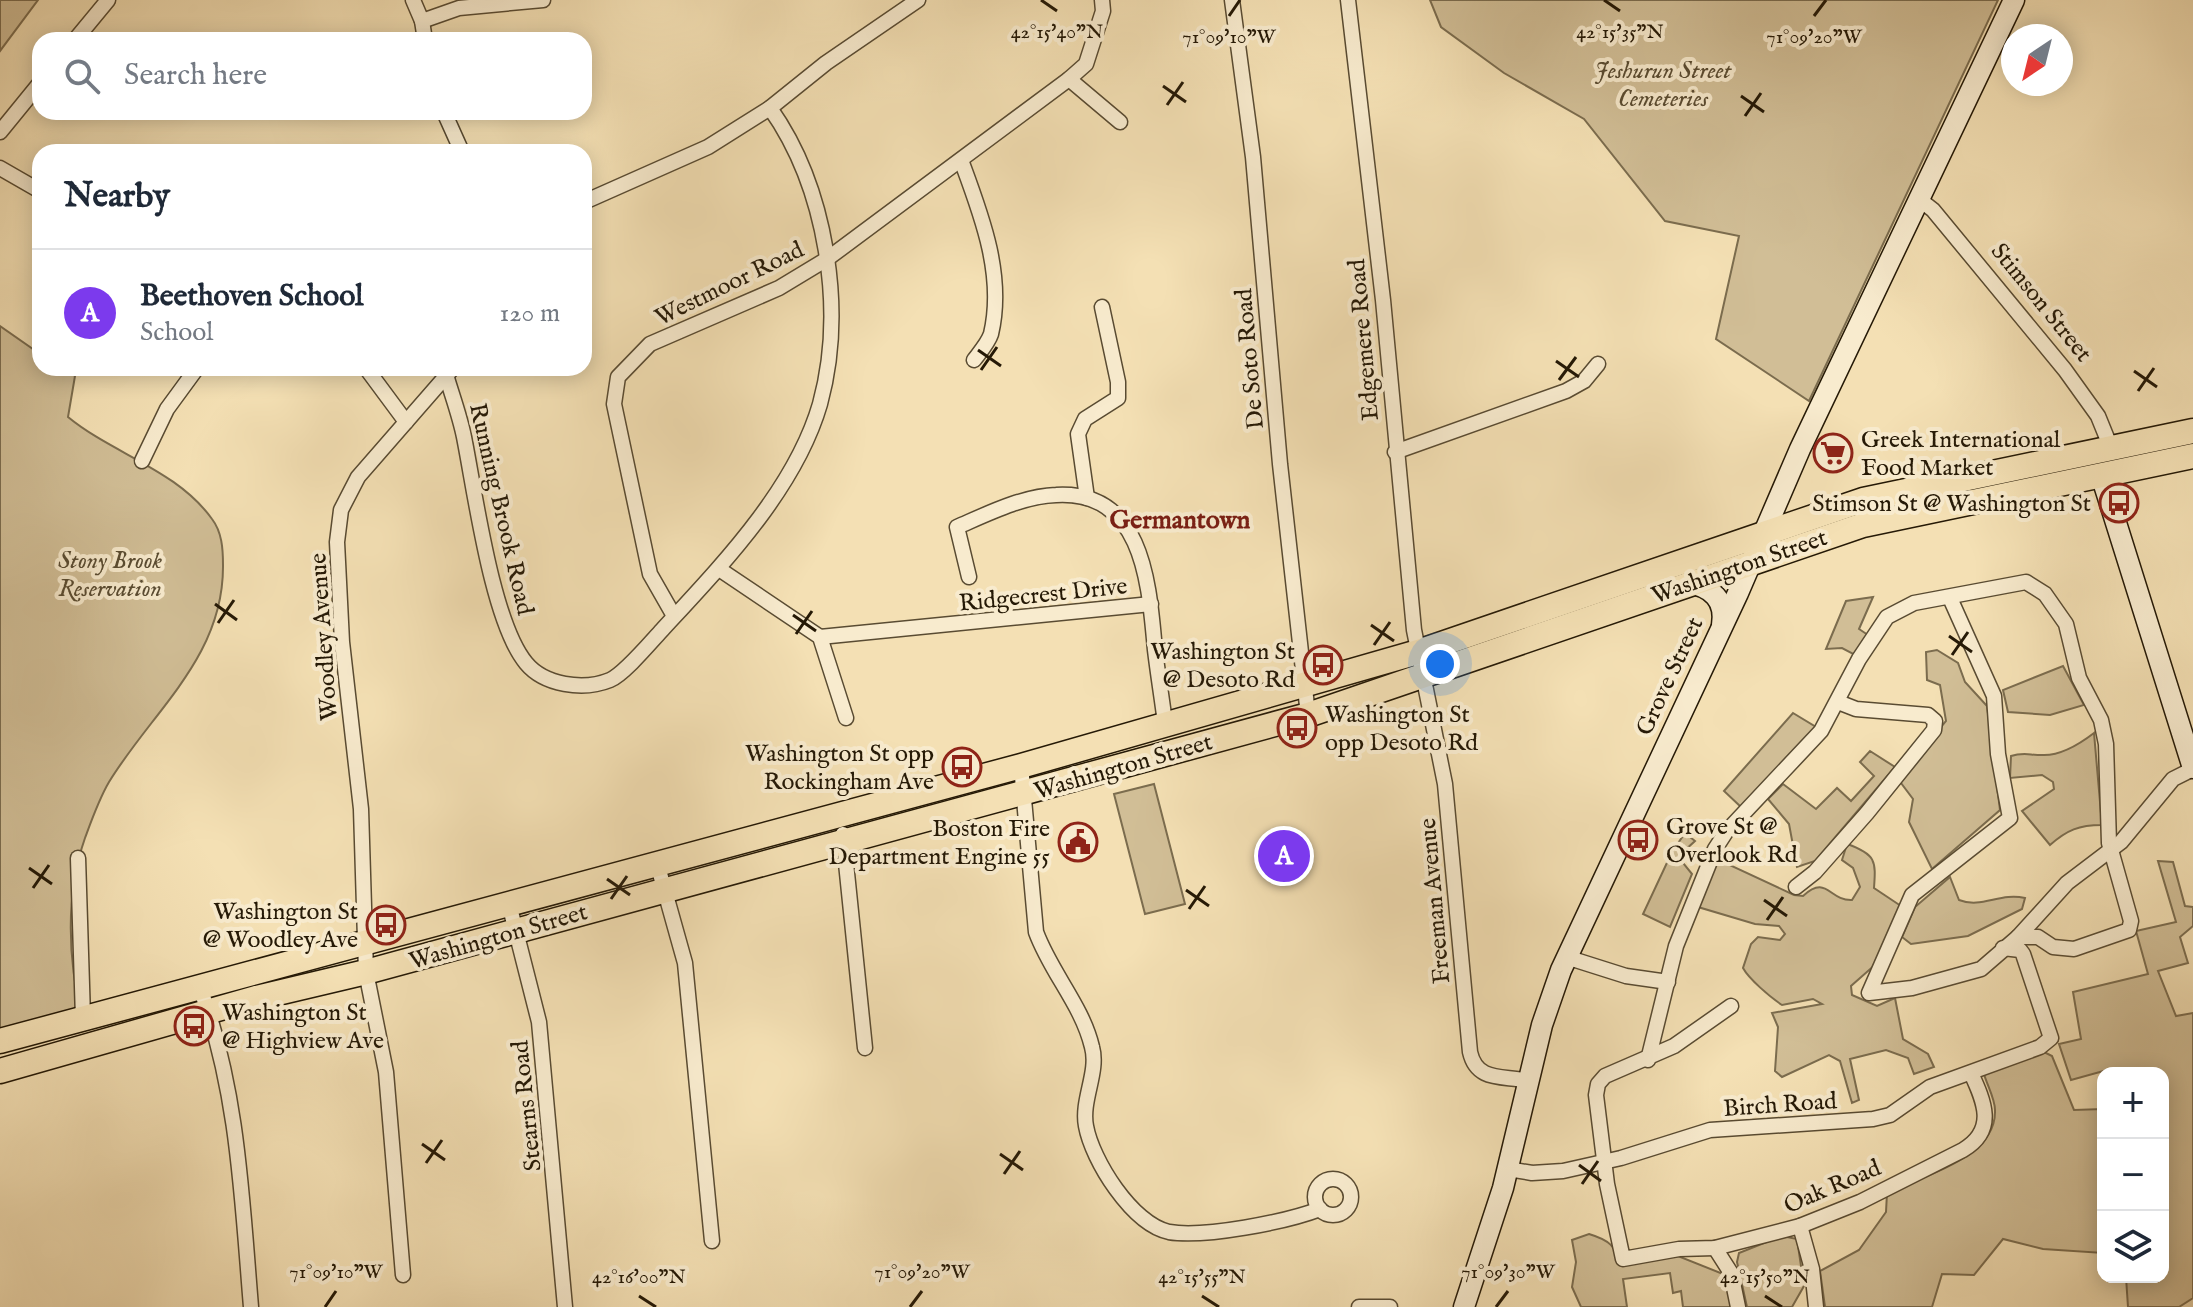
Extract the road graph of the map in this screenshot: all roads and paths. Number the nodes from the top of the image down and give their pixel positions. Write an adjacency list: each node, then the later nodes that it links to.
1 (108, 0): 10 (street)
2 (413, 0): 9 (street)
3 (543, 0): 9 (street)
4 (918, 0): 14 (street)
5 (1102, 0): 12 (street, Westmoor Road)
6 (1232, 0): 51 (street, De Soto Road)
7 (1348, 0): 35 (street, Edgemere Road)
8 (2014, 0): 23 (main road, Grove Street)
9 (422, 21): 11 (street)
10 (82, 32)
11 (424, 32)
12 (1069, 79): 16 (street); 19 (street, Westmoor Road)
13 (32, 93): 17 (street)
14 (770, 108): 22 (street); 24 (street, Running Brook Road)
15 (448, 120): 18 (street)
16 (1120, 122)
17 (0, 132)
18 (458, 144)
19 (961, 160): 24 (street, Westmoor Road); 26 (street)
20 (0, 168): 21 (street)
21 (32, 186)
22 (592, 198)
23 (1919, 199): 34 (street, Stimson Street); 40 (main road, Grove Street)
24 (827, 259): 42 (street, Running Brook Road); 47 (street, Westmoor Road)
25 (1102, 307): 39 (street)
26 (974, 360)
27 (1598, 364): 35 (street)
28 (191, 376): 37 (street)
29 (372, 376): 32 (street)
30 (447, 376): 32 (street, Woodley Avenue)
31 (451, 376): 47 (street, Running Brook Road)
32 (406, 422): 69 (street, Woodley Avenue)
33 (2193, 431): 34 (main road, Washington Street)
34 (2103, 449): 38 (main road); 40 (main road, Washington Street)
35 (1395, 452): 50 (street, Edgemere Road)
36 (2193, 456): 38 (main road, Washington Street)
37 (142, 461)
38 (2108, 473): 41 (main road, Washington Street); 57 (main road)
39 (1087, 498): 43 (street); 46 (street)
40 (1763, 533): 41 (main road, Grove Street); 50 (main road, Washington Street)
41 (1750, 562): 44 (main road, Washington Street); 48 (main road, Grove Street)
42 (719, 569): 47 (street, Running Brook Road); 49 (street)
43 (969, 577)
44 (1688, 583): 48 (main road); 50 (main road, Washington Street)
45 (1950, 598): 52 (street); 61 (street); 70 (street)
46 (1151, 604): 49 (street, Ridgecrest Drive); 55 (street, Ridgecrest Drive)
47 (674, 616)
48 (1722, 625): 71 (main road, Grove Street)
49 (820, 637): 54 (street)
50 (1420, 664): 51 (main road, Washington Street); 53 (main road, Washington Street); 83 (street, Freeman Avenue)
51 (1305, 683): 53 (street, De Soto Road); 55 (main road, Washington Street)
52 (1838, 702): 64 (street); 73 (street)
53 (1308, 715): 58 (main road, Washington Street)
54 (846, 718)
55 (1165, 723): 56 (main road, Washington Street)
56 (1021, 766): 58 (street); 59 (main road, Washington Street)
57 (2193, 768): 61 (street)
58 (1023, 795): 60 (main road, Washington Street); 86 (street)
59 (838, 815): 60 (street); 63 (main road, Washington Street)
60 (845, 843): 65 (main road, Washington Street); 79 (street)
61 (2110, 852): 68 (street); 68 (street)
62 (78, 858): 77 (street)
63 (657, 863): 65 (street); 66 (main road, Washington Street)
64 (1796, 887)
65 (665, 891): 67 (main road, Washington Street); 88 (street)
66 (509, 904): 67 (street, Stearns Road); 69 (main road, Washington Street)
67 (517, 931): 72 (main road, Washington Street); 92 (street, Stearns Road)
68 (2018, 937): 70 (street)
69 (368, 943): 72 (street, Woodley Avenue); 74 (main road, Washington Street)
70 (2003, 948): 82 (street, Birch Road)
71 (1566, 957): 73 (street); 83 (main road, Grove Street)
72 (366, 972): 76 (main road, Washington Street); 90 (street, Woodley Avenue)
73 (1668, 982): 80 (street)
74 (200, 988): 76 (street); 77 (main road, Washington Street)
75 (1731, 1006): 80 (street)
76 (209, 1011): 81 (main road, Washington Street); 91 (street)
77 (83, 1018): 78 (main road, Washington Street)
78 (0, 1041)
79 (865, 1048)
80 (1648, 1060): 84 (street)
81 (0, 1071)
82 (1971, 1073): 84 (street, Birch Road); 87 (street, Oak Road)
83 (1528, 1081): 85 (main road, Grove Street)
84 (1604, 1162): 85 (street, Birch Road); 89 (street, Oak Road)
85 (1508, 1169): 95 (main road, Grove Street)
86 (1320, 1209)
87 (1800, 1226): 89 (street, Oak Road); 97 (street)
88 (712, 1241)
89 (1715, 1248): 96 (street)
90 (403, 1275)
91 (251, 1307)
92 (565, 1307)
93 (1359, 1307): 94 (street)
94 (1390, 1307)
95 (1464, 1307)
96 (1738, 1307)
97 (1816, 1307)

